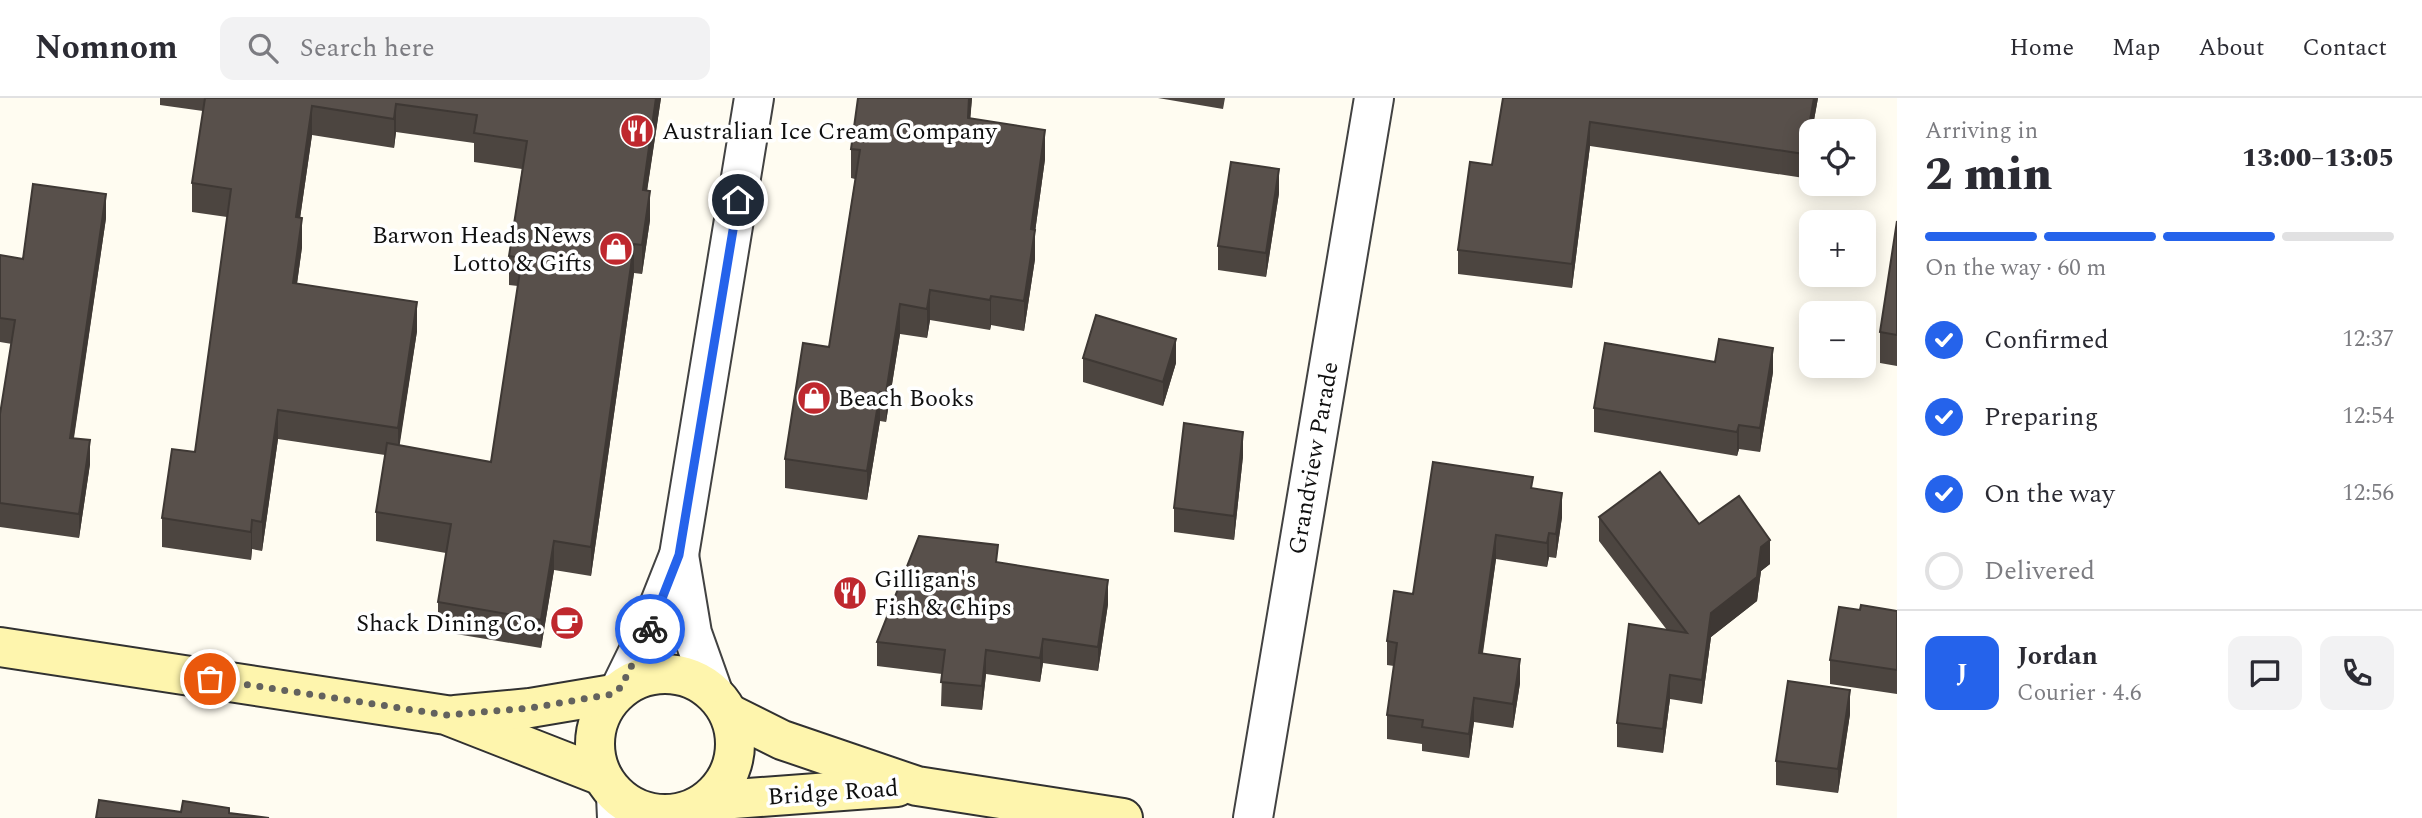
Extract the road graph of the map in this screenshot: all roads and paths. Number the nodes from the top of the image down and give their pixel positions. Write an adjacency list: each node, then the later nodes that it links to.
1 (754, 98): 3 (street)
2 (1374, 98): 12 (street, Grandview Parade)
3 (679, 555): 5 (street); 6 (street)
4 (0, 647): 7 (main road)
5 (617, 691): 6 (main road); 7 (main road); 9 (main road)
6 (721, 703): 8 (main road, Bridge Road); 10 (main road)
7 (446, 715): 9 (main road)
8 (917, 786): 10 (main road, Bridge Road); 11 (main road, Bridge Road)
9 (612, 797): 10 (main road)
10 (697, 809)
11 (1123, 818)
12 (1253, 818)

